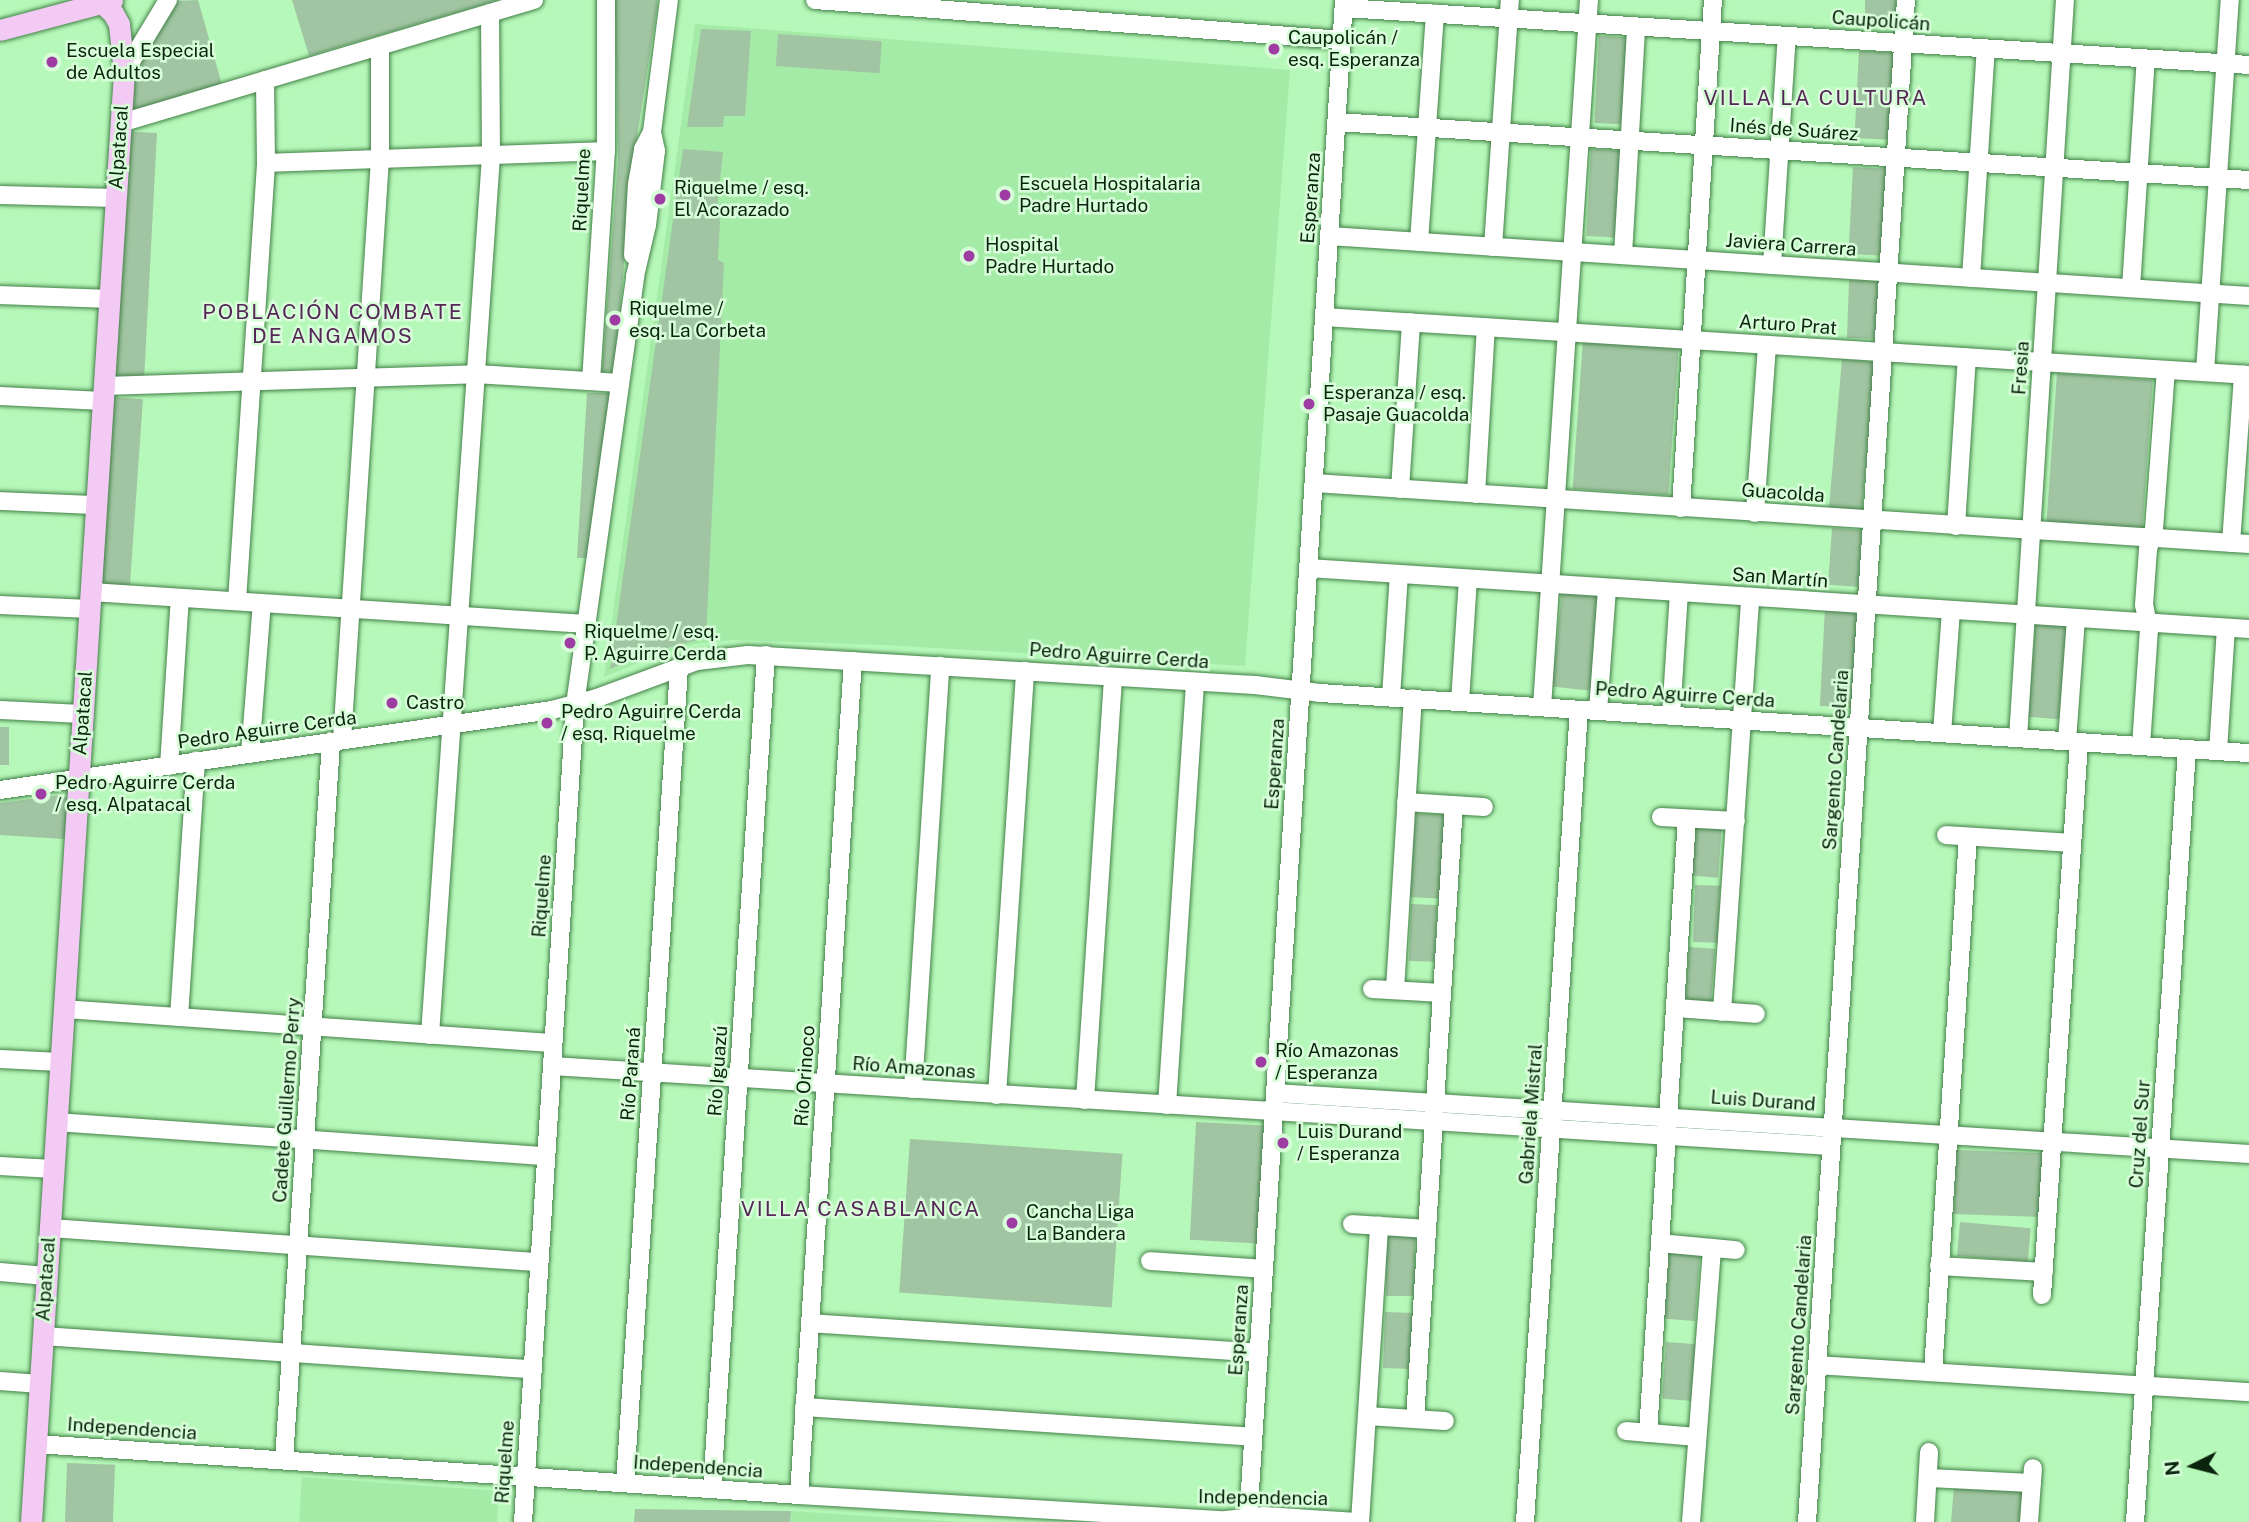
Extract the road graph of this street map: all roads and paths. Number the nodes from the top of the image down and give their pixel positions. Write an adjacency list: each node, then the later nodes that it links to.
1 (168, 0): 31 (street, Alpatacal)
2 (534, 0): 15 (street)
3 (606, 0): 41 (street, Riquelme)
4 (669, 0): 84 (street, Riquelme)
5 (816, 0): 14 (street)
6 (1510, 0): 17 (street)
7 (1589, 0): 18 (street)
8 (1713, 0): 21 (street)
9 (1906, 0): 24 (street, Sargento Candelaria)
10 (2065, 0): 27 (street, Fresia)
11 (2230, 0): 29 (street)
12 (107, 1): 20 (main road); 31 (main road)
13 (1342, 3): 16 (street, Caupolicán); 23 (street, Esperanza)
14 (1063, 9): 23 (street)
15 (490, 13): 25 (street); 42 (street)
16 (1435, 14): 17 (street, Caupolicán); 35 (street)
17 (1508, 19): 18 (street, Caupolicán); 36 (street)
18 (1587, 24): 19 (street, Caupolicán); 37 (street)
19 (1636, 27): 21 (street, Caupolicán); 38 (street)
20 (0, 30)
21 (1711, 32): 22 (street, Caupolicán); 39 (street)
22 (1787, 36): 24 (street, Caupolicán); 40 (street)
23 (1342, 40): 33 (street, Esperanza)
24 (1903, 44): 26 (street, Caupolicán); 43 (street, Sargento Candelaria)
25 (380, 46): 32 (street); 44 (street, Cadete Guillermo Perry)
26 (1986, 49): 27 (street, Caupolicán); 46 (street)
27 (2062, 54): 28 (street, Caupolicán); 47 (street, Fresia)
28 (2146, 59): 29 (street, Caupolicán); 48 (street)
29 (2226, 64): 30 (street, Caupolicán); 49 (street)
30 (2249, 65)
31 (124, 73): 34 (main road, Alpatacal)
32 (265, 80): 34 (street); 45 (street)
33 (1337, 122): 35 (street, Inés de Suárez); 53 (street, Esperanza)
34 (121, 123): 52 (main road, Alpatacal)
35 (1427, 127): 36 (street, Inés de Suárez); 54 (street)
36 (1501, 132): 37 (street, Inés de Suárez); 55 (street)
37 (1580, 137): 38 (street, Inés de Suárez); 56 (street)
38 (1631, 140): 39 (street, Inés de Suárez); 57 (street)
39 (1704, 145): 40 (street, Inés de Suárez); 58 (street)
40 (1779, 150): 43 (street, Inés de Suárez); 59 (street)
41 (606, 151): 42 (street); 83 (street, Riquelme)
42 (491, 155): 44 (street); 79 (street)
43 (1896, 157): 46 (street, Inés de Suárez); 60 (street, Sargento Candelaria)
44 (380, 159): 45 (street); 81 (street, Cadete Guillermo Perry)
45 (266, 163): 82 (street)
46 (1979, 163): 47 (street, Inés de Suárez); 61 (street)
47 (2054, 167): 48 (street, Inés de Suárez); 62 (street, Fresia)
48 (2138, 173): 49 (street, Inés de Suárez); 63 (street)
49 (2218, 178): 50 (street, Inés de Suárez); 64 (street)
50 (2249, 180)
51 (0, 195): 52 (street)
52 (116, 198): 67 (main road, Alpatacal)
53 (1329, 236): 54 (street, Javiera Carrera); 68 (street, Esperanza)
54 (1419, 242): 55 (street, Javiera Carrera)
55 (1493, 247): 56 (street, Javiera Carrera)
56 (1572, 252): 57 (street, Javiera Carrera); 71 (street)
57 (1623, 255): 58 (street, Javiera Carrera)
58 (1696, 260): 59 (street, Javiera Carrera); 72 (street)
59 (1772, 265): 60 (street, Javiera Carrera)
60 (1888, 272): 61 (street, Javiera Carrera); 74 (street, Sargento Candelaria)
61 (1971, 278): 62 (street, Javiera Carrera)
62 (2047, 283): 63 (street, Javiera Carrera); 76 (street, Fresia)
63 (2131, 288): 64 (street, Javiera Carrera)
64 (2211, 293): 66 (street, Javiera Carrera); 78 (street)
65 (0, 295): 67 (street)
66 (2249, 296)
67 (110, 299): 85 (main road, Alpatacal)
68 (1324, 317): 69 (street, Arturo Prat); 87 (street, Esperanza)
69 (1411, 322): 70 (street, Arturo Prat); 88 (street)
70 (1486, 327): 71 (street, Arturo Prat); 89 (street)
71 (1567, 332): 72 (street, Arturo Prat); 90 (street)
72 (1691, 340): 73 (street, Arturo Prat); 93 (street)
73 (1767, 345): 74 (street, Arturo Prat); 94 (street)
74 (1883, 352): 75 (street, Arturo Prat); 95 (street, Sargento Candelaria)
75 (1967, 357): 76 (street, Arturo Prat); 96 (street)
76 (2042, 362): 77 (street, Arturo Prat); 97 (street, Fresia)
77 (2166, 370): 78 (street, Arturo Prat); 98 (street)
78 (2205, 372): 80 (street, Arturo Prat)
79 (476, 374): 81 (street); 83 (street); 116 (street)
80 (2246, 375): 99 (street)
81 (366, 376): 82 (street); 113 (street, Cadete Guillermo Perry)
82 (251, 380): 85 (street); 109 (street)
83 (591, 382): 84 (street)
84 (620, 383): 119 (street, Riquelme)
85 (103, 393): 86 (street); 92 (main road, Alpatacal)
86 (0, 396)
87 (1314, 483): 88 (street, Guacolda); 100 (street, Esperanza)
88 (1399, 489): 89 (street, Guacolda)
89 (1476, 494): 90 (street, Guacolda)
90 (1556, 499): 93 (street, Guacolda); 103 (street)
91 (0, 502): 92 (street)
92 (96, 505): 108 (main road, Alpatacal)
93 (1681, 508): 94 (street, Guacolda)
94 (1755, 513): 95 (street, Guacolda)
95 (1872, 520): 96 (street, Guacolda); 111 (street, Sargento Candelaria)
96 (1956, 526): 97 (street, Guacolda)
97 (2031, 531): 98 (street, Guacolda); 115 (street, Fresia)
98 (2151, 538): 99 (street, Guacolda); 118 (street)
99 (2240, 543)
100 (1308, 568): 101 (street, San Martín); 129 (street, Esperanza)
101 (1399, 574): 102 (street, San Martín); 130 (street)
102 (1468, 579): 103 (street, San Martín); 132 (street)
103 (1550, 584): 104 (street, San Martín); 134 (street)
104 (1606, 587): 105 (street, San Martín); 137 (street)
105 (1679, 592): 106 (street, San Martín); 139 (street)
106 (1750, 597): 111 (street, San Martín); 140 (street)
107 (180, 598): 108 (street); 109 (street); 153 (street)
108 (90, 600): 112 (street); 138 (main road, Alpatacal)
109 (237, 601): 110 (street)
110 (262, 603): 113 (street); 151 (street)
111 (1867, 604): 114 (street, San Martín); 142 (street, Sargento Candelaria)
112 (0, 605)
113 (351, 609): 116 (street); 145 (street, Cadete Guillermo Perry)
114 (1951, 610): 115 (street, San Martín); 143 (street)
115 (2026, 615): 117 (street, San Martín); 144 (street, Fresia)
116 (459, 616): 119 (street); 141 (street)
117 (2076, 618): 118 (street, San Martín); 146 (street)
118 (2147, 622): 120 (street, San Martín); 147 (street)
119 (587, 624): 133 (street, Riquelme)
120 (2226, 628): 121 (street, San Martín); 149 (street)
121 (2249, 629)
122 (766, 655): 123 (street, Pedro Aguirre Cerda); 125 (street, Pedro Aguirre Cerda); 180 (street, Río Iguazú)
123 (853, 661): 124 (street, Pedro Aguirre Cerda); 181 (street, Río Orinoco)
124 (940, 666): 126 (street, Pedro Aguirre Cerda); 182 (street)
125 (678, 667): 133 (street, Pedro Aguirre Cerda); 179 (street, Río Paraná)
126 (1026, 671): 127 (street, Pedro Aguirre Cerda); 184 (street)
127 (1112, 677): 128 (street, Pedro Aguirre Cerda); 185 (street)
128 (1195, 682): 129 (street, Pedro Aguirre Cerda); 187 (street)
129 (1301, 692): 130 (street, Pedro Aguirre Cerda); 183 (street, Esperanza)
130 (1391, 697): 131 (street, Pedro Aguirre Cerda)
131 (1413, 699): 132 (street, Pedro Aguirre Cerda); 156 (street)
132 (1460, 702): 134 (street, Pedro Aguirre Cerda)
133 (575, 705): 141 (street, Pedro Aguirre Cerda); 175 (street, Riquelme)
134 (1542, 707): 136 (street, Pedro Aguirre Cerda)
135 (0, 710): 138 (street)
136 (1579, 710): 137 (street, Pedro Aguirre Cerda); 188 (street, Gabriela Mistral)
137 (1598, 711): 139 (street, Pedro Aguirre Cerda)
138 (83, 714): 154 (main road, Alpatacal)
139 (1671, 716): 140 (street, Pedro Aguirre Cerda)
140 (1743, 720): 142 (street, Pedro Aguirre Cerda); 161 (street)
141 (452, 726): 145 (street, Pedro Aguirre Cerda); 174 (street)
142 (1859, 728): 143 (street, Pedro Aguirre Cerda); 193 (street, Sargento Candelaria)
143 (1942, 733): 144 (street, Pedro Aguirre Cerda)
144 (2018, 738): 146 (street, Pedro Aguirre Cerda)
145 (337, 741): 151 (street, Pedro Aguirre Cerda); 173 (street, Cadete Guillermo Perry)
146 (2073, 741): 147 (street, Pedro Aguirre Cerda); 164 (street)
147 (2141, 746): 148 (street, Pedro Aguirre Cerda)
148 (2187, 749): 149 (street, Pedro Aguirre Cerda); 200 (street, Cruz del Sur)
149 (2218, 751): 150 (street, Pedro Aguirre Cerda)
150 (2249, 753)
151 (250, 754): 152 (street, Pedro Aguirre Cerda)
152 (197, 761): 153 (street, Pedro Aguirre Cerda); 172 (street)
153 (169, 766): 154 (street, Pedro Aguirre Cerda)
154 (79, 779): 155 (street, Pedro Aguirre Cerda); 168 (main road, Alpatacal)
155 (0, 790)
156 (1406, 802): 157 (street); 166 (street)
157 (1454, 805): 158 (street); 167 (street)
158 (1484, 807)
159 (1661, 817): 160 (street)
160 (1688, 819): 161 (street); 169 (street)
161 (1735, 821): 170 (street)
162 (1946, 835): 163 (street)
163 (1968, 836): 164 (street); 195 (street)
164 (2072, 844): 198 (street)
165 (1372, 989): 166 (street)
166 (1395, 990): 167 (street)
167 (1442, 993): 186 (street)
168 (64, 1009): 172 (street); 177 (main road, Alpatacal)
169 (1675, 1009): 170 (street); 190 (street)
170 (1722, 1012): 171 (street)
171 (1756, 1014)
172 (179, 1017): 173 (street)
173 (312, 1026): 174 (street); 197 (street, Cadete Guillermo Perry)
174 (430, 1035): 175 (street)
175 (553, 1043): 178 (street, Riquelme)
176 (0, 1059): 177 (street)
177 (60, 1062): 191 (main road, Alpatacal)
178 (552, 1066): 179 (street, Río Amazonas); 202 (street, Riquelme)
179 (652, 1072): 180 (street, Río Amazonas); 245 (street, Río Paraná)
180 (739, 1078): 181 (street, Río Amazonas); 246 (street, Río Iguazú)
181 (825, 1083): 182 (street, Río Amazonas); 221 (street, Río Orinoco)
182 (913, 1089): 184 (street, Río Amazonas)
183 (1275, 1093): 186 (street, Luis Durand); 189 (street, Esperanza)
184 (998, 1094): 185 (street, Río Amazonas)
185 (1085, 1100): 187 (street, Río Amazonas)
186 (1435, 1102): 188 (street, Luis Durand); 192 (street)
187 (1167, 1105): 189 (street, Río Amazonas)
188 (1553, 1110): 190 (street, Luis Durand); 194 (street, Gabriela Mistral)
189 (1273, 1112): 192 (street, Luis Durand); 216 (street, Esperanza)
190 (1668, 1117): 193 (street, Luis Durand); 196 (street)
191 (57, 1122): 197 (street); 204 (main road, Alpatacal)
192 (1434, 1122): 194 (street, Luis Durand); 208 (street)
193 (1833, 1127): 195 (street, Luis Durand); 199 (street, Sargento Candelaria)
194 (1551, 1129): 196 (street, Luis Durand); 252 (street, Gabriela Mistral)
195 (1948, 1134): 198 (street, Luis Durand); 215 (street)
196 (1667, 1136): 199 (street, Luis Durand); 209 (street)
197 (305, 1139): 202 (street); 210 (street, Cadete Guillermo Perry)
198 (2053, 1141): 200 (street, Luis Durand); 218 (street)
199 (1831, 1146): 225 (street, Sargento Candelaria)
200 (2161, 1148): 201 (street, Luis Durand); 230 (street, Cruz del Sur)
201 (2249, 1154)
202 (546, 1156): 214 (street, Riquelme)
203 (0, 1166): 204 (street)
204 (53, 1169): 207 (main road, Alpatacal)
205 (1352, 1224): 206 (street)
206 (1379, 1226): 208 (street); 233 (street)
207 (50, 1228): 210 (street); 219 (main road, Alpatacal)
208 (1427, 1229): 234 (street)
209 (1660, 1243): 211 (street); 237 (street)
210 (298, 1245): 214 (street); 223 (street, Cadete Guillermo Perry)
211 (1712, 1248): 212 (street); 239 (street)
212 (1736, 1250)
213 (1150, 1261): 216 (street)
214 (539, 1262): 226 (street, Riquelme)
215 (1940, 1266): 218 (street); 227 (street)
216 (1264, 1269): 224 (street, Esperanza)
217 (0, 1272): 219 (street)
218 (2044, 1272): 220 (street)
219 (46, 1276): 222 (main road, Alpatacal)
220 (2042, 1295)
221 (810, 1323): 224 (street); 232 (street, Río Orinoco)
222 (43, 1336): 223 (street); 229 (main road, Alpatacal)
223 (291, 1353): 226 (street); 242 (street, Cadete Guillermo Perry)
224 (1258, 1353): 238 (street, Esperanza)
225 (1817, 1364): 227 (street); 254 (street, Sargento Candelaria)
226 (532, 1369): 243 (street, Riquelme)
227 (1933, 1372): 230 (street)
228 (0, 1381): 229 (street)
229 (40, 1384): 240 (main road, Alpatacal)
230 (2144, 1385): 231 (street); 257 (street, Cruz del Sur)
231 (2249, 1392)
232 (804, 1407): 238 (street); 247 (street, Río Orinoco)
233 (1367, 1416): 234 (street); 251 (street)
234 (1415, 1419): 235 (street)
235 (1445, 1421)
236 (1626, 1431): 237 (street)
237 (1648, 1433): 239 (street)
238 (1253, 1437): 248 (street, Esperanza)
239 (1697, 1437): 253 (street)
240 (36, 1444): 242 (street, Independencia); 249 (main road, Alpatacal)
241 (1929, 1452): 244 (street)
242 (284, 1460): 243 (street, Independencia)
243 (525, 1476): 245 (street, Independencia); 250 (street, Riquelme)
244 (1928, 1478): 255 (street); 256 (street)
245 (625, 1483): 246 (street, Independencia)
246 (712, 1489): 247 (street, Independencia)
247 (799, 1495): 248 (street, Independencia)
248 (1248, 1520): 251 (street, Independencia)
249 (31, 1522)
250 (523, 1522)
251 (1359, 1522)
252 (1525, 1522)
253 (1691, 1522)
254 (1807, 1522)
255 (1925, 1522)
256 (2029, 1522)
257 (2135, 1522)

